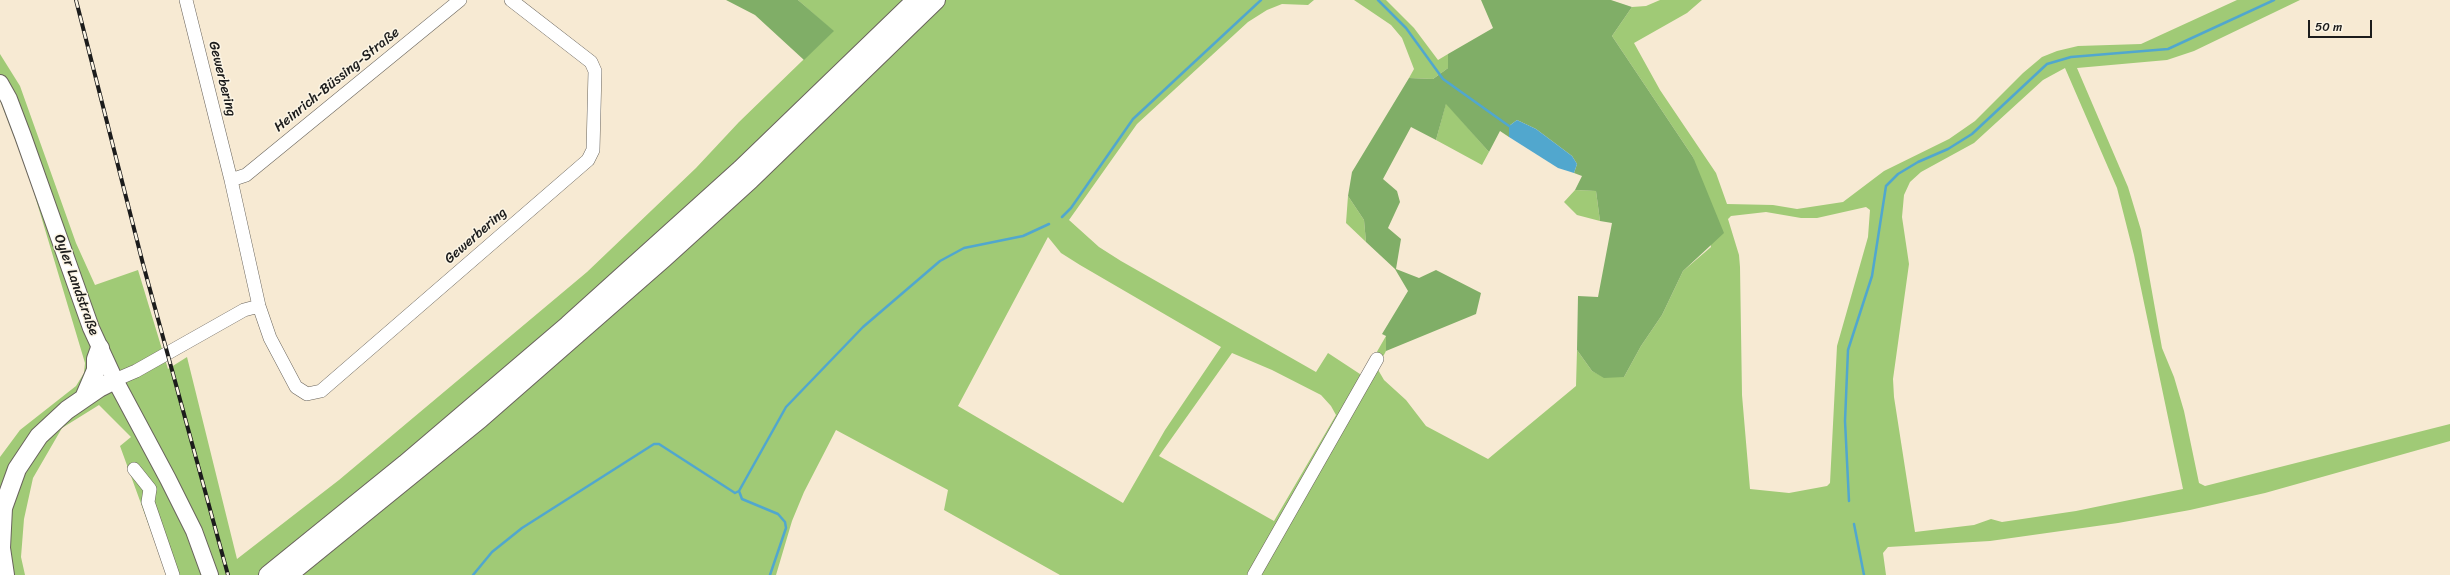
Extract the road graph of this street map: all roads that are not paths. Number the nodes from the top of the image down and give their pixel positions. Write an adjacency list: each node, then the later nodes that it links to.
1 (186, 0): 7 (street, Gewerbering)
2 (460, 0): 7 (street, Heinrich-Büssing-Straße)
3 (512, 0): 8 (street, Gewerbering)
4 (916, 0): 19 (highway)
5 (936, 0): 20 (highway)
6 (0, 83): 9 (main road, Oyler Landstraße)
7 (231, 180): 8 (street, Gewerbering)
8 (259, 306): 11 (street)
9 (100, 348): 11 (main road, Oyler Landstraße); 12 (highway)
10 (1377, 359): 21 (street)
11 (115, 380): 12 (highway); 14 (main road, Oyler Landstraße)
12 (83, 398): 16 (highway)
13 (134, 469): 15 (street)
14 (168, 479): 15 (street); 18 (main road, Oyler Landstraße)
15 (150, 489): 17 (street)
16 (5, 575)
17 (173, 575)
18 (210, 575)
19 (268, 575)
20 (288, 575)
21 (1254, 575)

